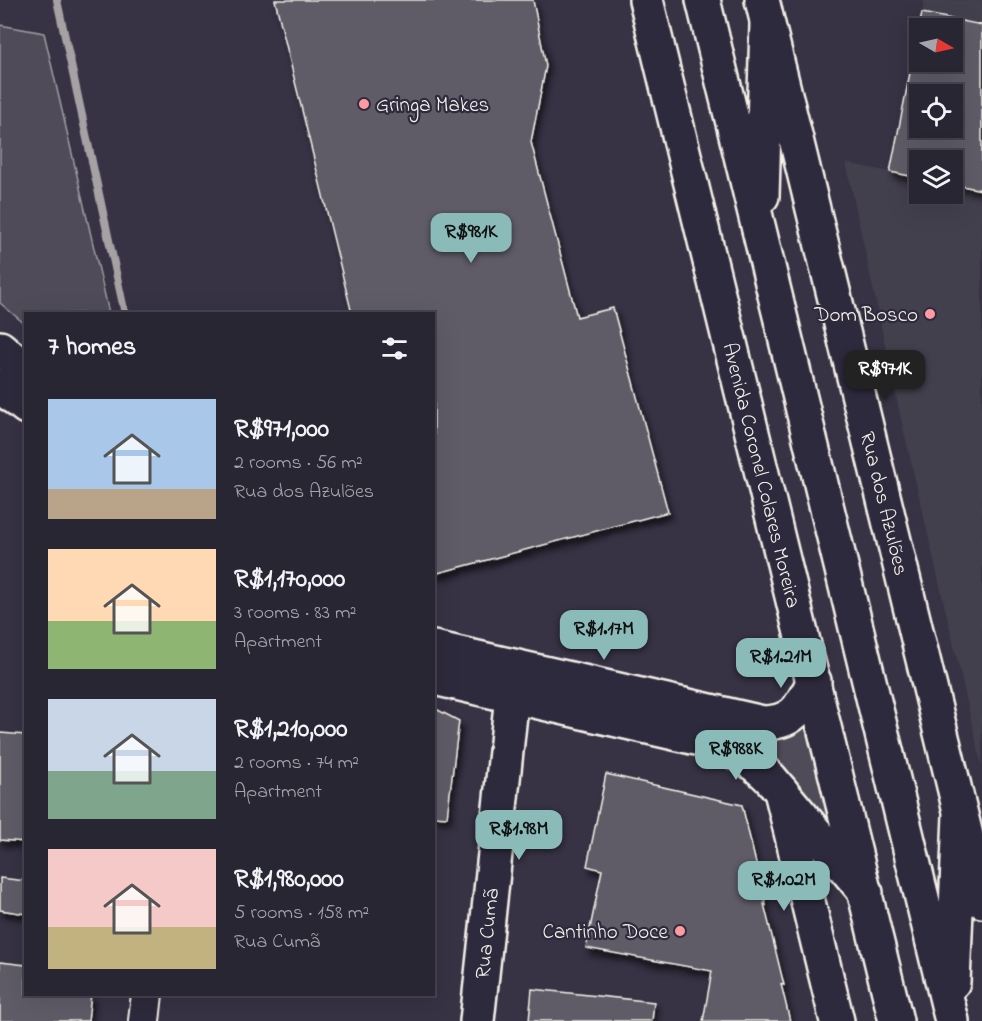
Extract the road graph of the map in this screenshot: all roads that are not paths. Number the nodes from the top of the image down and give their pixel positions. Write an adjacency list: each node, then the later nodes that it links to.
1 (646, 0): 12 (main road, Avenida Coronel Colares Moreira)
2 (703, 0): 4 (main road)
3 (765, 12): 4 (main road); 14 (main road, Rua dos Azulões)
4 (760, 237): 18 (main road)
5 (0, 348): 6 (main road)
6 (24, 368)
7 (0, 386): 8 (main road)
8 (24, 405)
9 (435, 648): 11 (main road)
10 (435, 678): 11 (main road)
11 (513, 681): 12 (main road); 13 (main road); 20 (main road, Rua Cumã)
12 (814, 681): 15 (main road, Avenida Coronel Colares Moreira)
13 (781, 791): 15 (main road); 21 (main road)
14 (971, 816): 16 (main road, Rua dos Azulões); 18 (main road)
15 (866, 893): 22 (main road, Avenida Coronel Colares Moreira)
16 (982, 900)
17 (147, 996): 19 (street)
18 (952, 1020)
19 (144, 1021)
20 (477, 1021)
21 (837, 1021)
22 (896, 1021)

